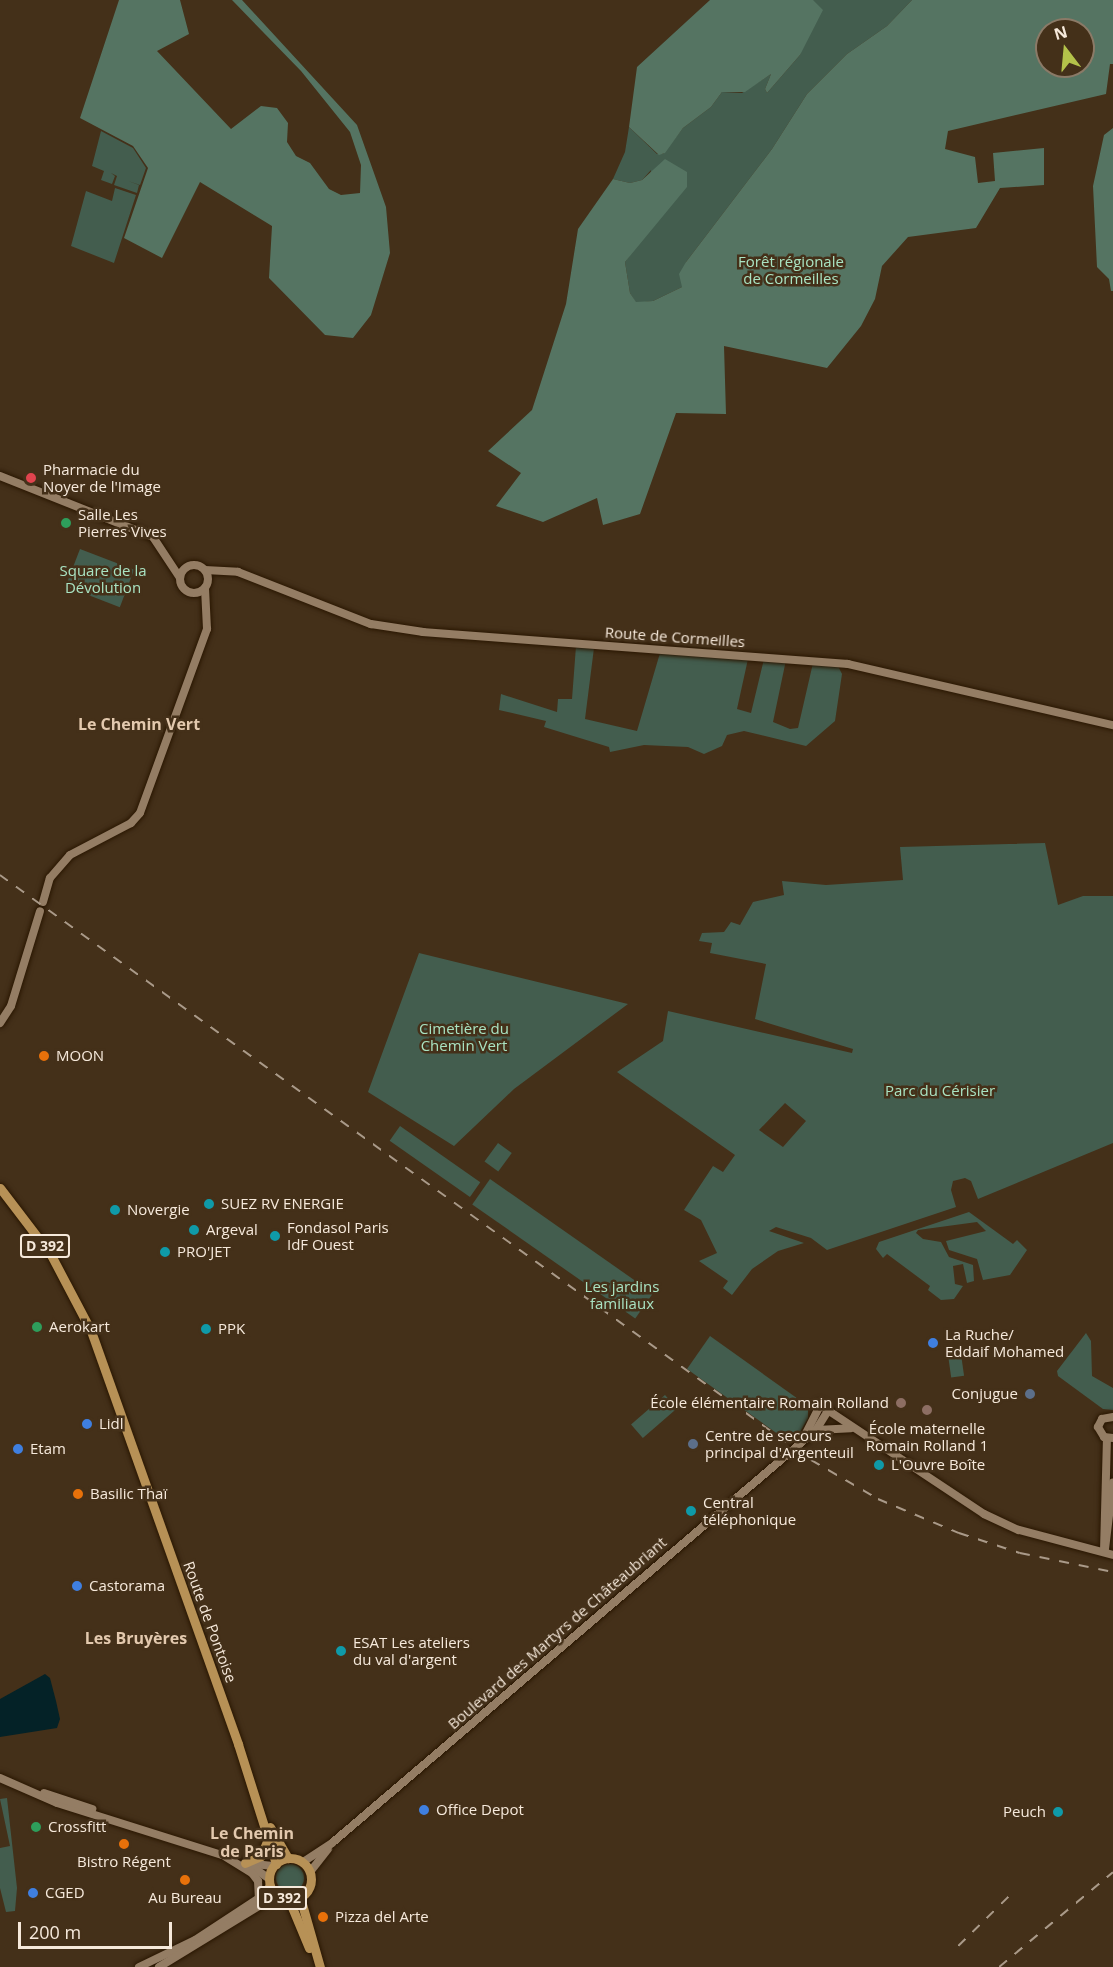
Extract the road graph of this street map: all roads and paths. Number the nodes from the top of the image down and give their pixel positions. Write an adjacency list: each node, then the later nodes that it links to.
1 (0, 476): 2 (main road)
2 (165, 553): 3 (main road); 6 (main road)
3 (189, 567): 4 (main road); 6 (main road)
4 (204, 570): 5 (main road, Route de Cormeilles); 7 (main road)
5 (237, 571): 7 (main road); 10 (main road, Route de Cormeilles)
6 (180, 578): 8 (main road)
7 (206, 585): 8 (main road); 9 (main road)
8 (193, 593): 9 (main road)
9 (208, 612): 11 (main road)
10 (1113, 725)
11 (0, 1023)
12 (0, 1188): 22 (main road, Route de Pontoise / D 392)
13 (824, 1408): 15 (main road); 16 (main road, Boulevard des Martyrs de Châteaubriant); 18 (main road, Boulevard des Martyrs de Châteaubriant)
14 (1113, 1417): 17 (street)
15 (854, 1428): 16 (main road); 20 (main road)
16 (816, 1430): 18 (main road, Boulevard des Martyrs de Châteaubriant)
17 (1110, 1438): 20 (street)
18 (799, 1444): 25 (main road, Boulevard des Martyrs de Châteaubriant)
19 (1113, 1482): 20 (street)
20 (1109, 1550): 21 (main road)
21 (1113, 1555)
22 (238, 1744): 24 (main road, Route de Pontoise / D 392); 27 (main road, Route de Pontoise / D 392)
23 (1, 1779): 26 (street)
24 (268, 1839): 29 (main road); 30 (main road, Route de Pontoise / D 392)
25 (333, 1844): 28 (main road, Boulevard des Martyrs de Châteaubriant); 31 (main road, Boulevard des Martyrs de Châteaubriant)
26 (226, 1857): 29 (street); 35 (main road)
27 (288, 1858): 28 (main road); 30 (main road)
28 (303, 1862): 31 (main road, D 392)
29 (247, 1863): 30 (street); 32 (street)
30 (274, 1865): 32 (main road, D 392)
31 (310, 1872): 34 (main road, D 392)
32 (270, 1883): 33 (main road, D 392); 35 (main road)
33 (277, 1895): 36 (main road, D 392); 38 (main road)
34 (300, 1897): 36 (main road, D 392); 39 (main road, D 392)
35 (259, 1898): 37 (main road)
36 (289, 1900): 39 (main road, D 392)
37 (145, 1964)
38 (159, 1967)
39 (318, 1967)

